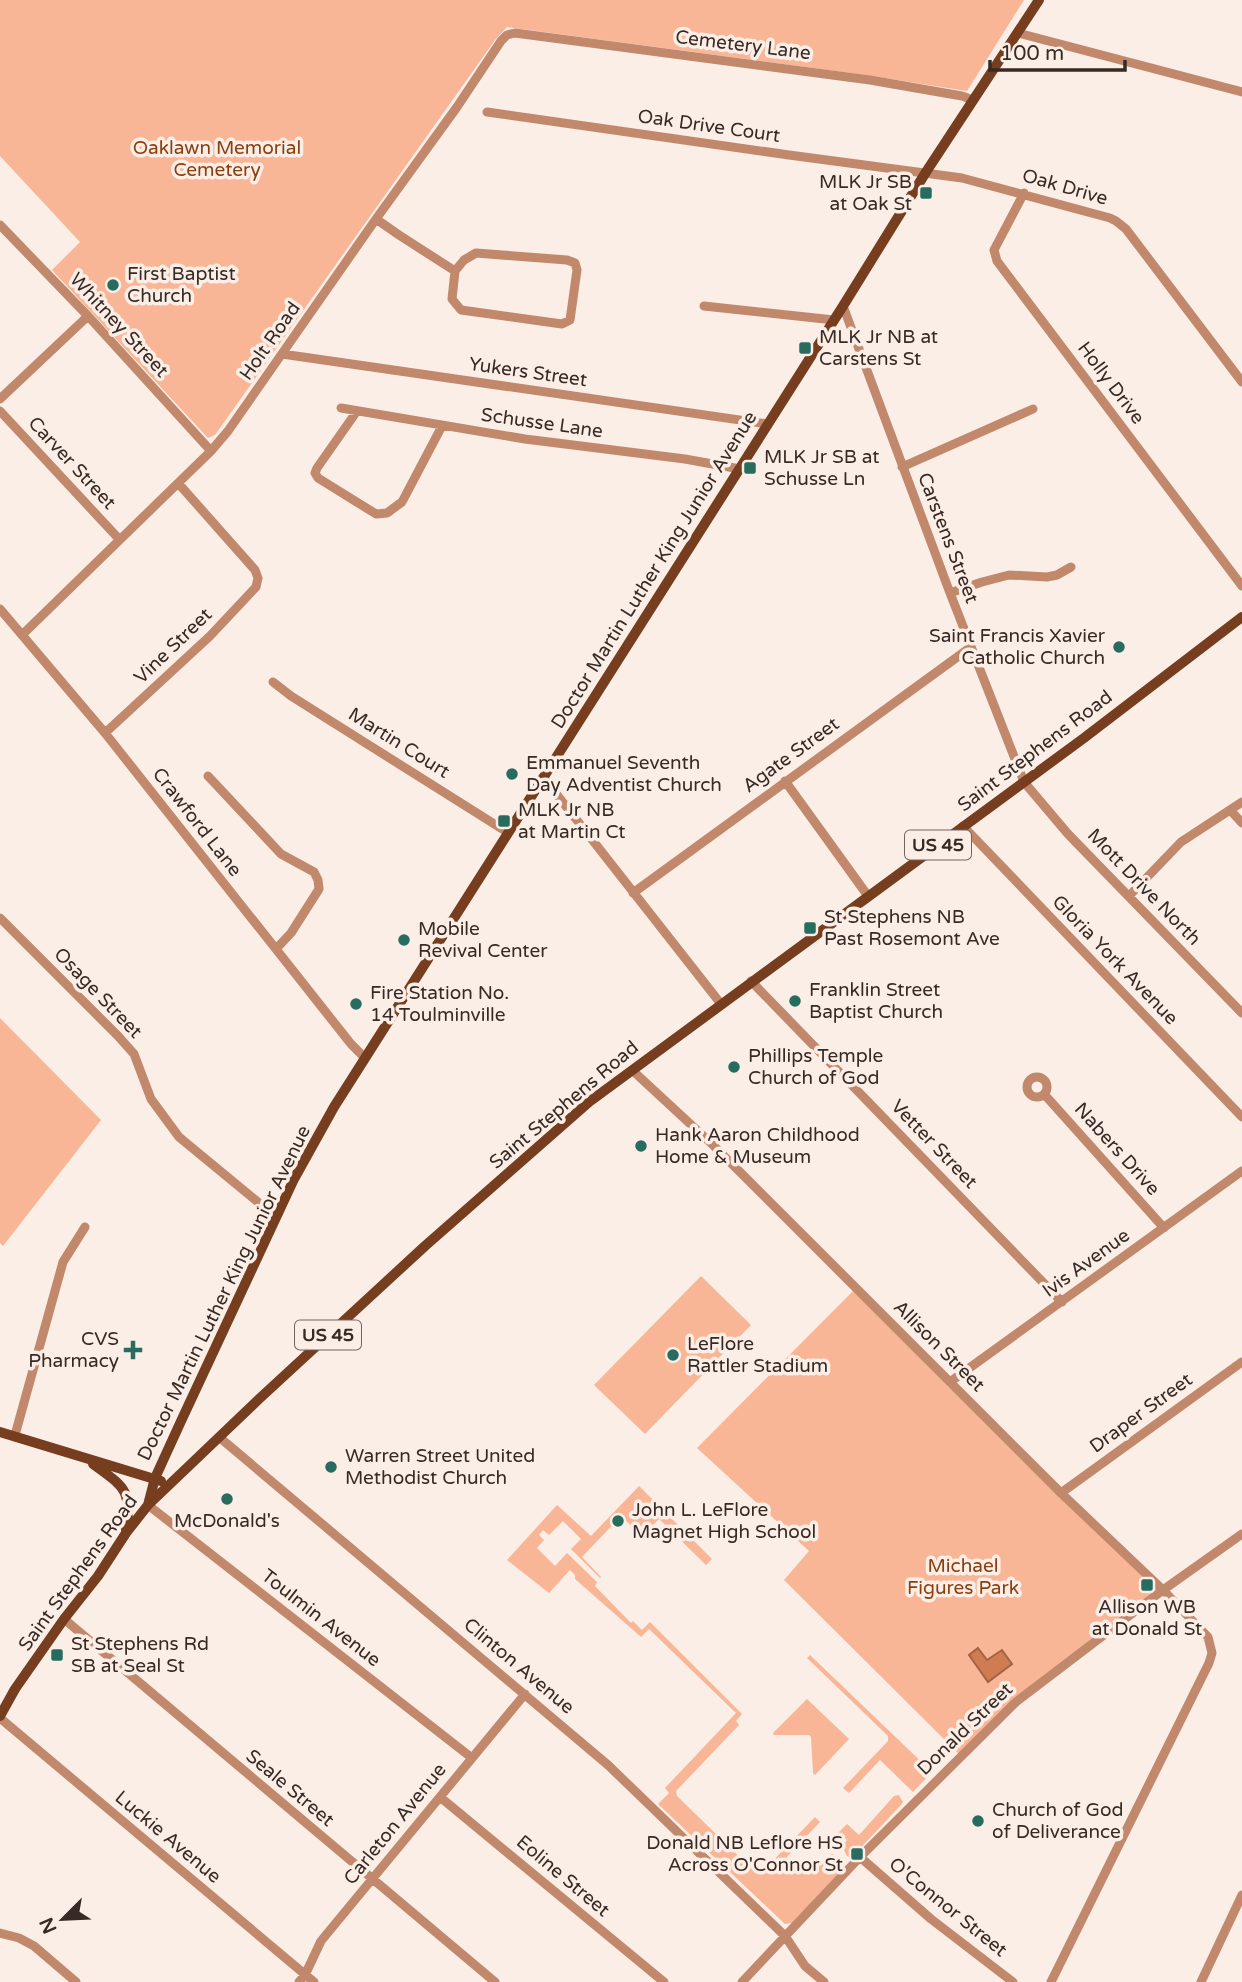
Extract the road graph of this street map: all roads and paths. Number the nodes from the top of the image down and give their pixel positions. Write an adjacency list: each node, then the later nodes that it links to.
1 (1039, 0): 2 (main road, Doctor Martin Luther King Junior Avenue)
2 (1018, 33): 4 (street); 5 (main road, Doctor Martin Luther King Junior Avenue)
3 (507, 35): 5 (street, Cemetery Lane); 9 (street, Holt Road)
4 (1242, 92)
5 (973, 100): 7 (main road, Doctor Martin Luther King Junior Avenue)
6 (487, 112): 7 (street, Oak Drive Court)
7 (926, 172): 8 (street, Oak Drive); 13 (main road, Doctor Martin Luther King Junior Avenue)
8 (1024, 194): 17 (street, Oak Drive); 31 (street, Holly Drive)
9 (376, 219): 11 (street); 16 (street, Holt Road)
10 (0, 225): 14 (street, Whitney Street)
11 (455, 271): 11 (street)
12 (704, 306): 15 (street)
13 (843, 306): 15 (main road, Doctor Martin Luther King Junior Avenue); 26 (street, Carstens Street)
14 (88, 316): 18 (street); 25 (street, Whitney Street)
15 (834, 320): 23 (main road, Doctor Martin Luther King Junior Avenue)
16 (282, 354): 23 (street, Yukers Street); 25 (street, Holt Road)
17 (1242, 382)
18 (0, 400)
19 (341, 408): 22 (street, Schusse Lane)
20 (1033, 410): 26 (street)
21 (0, 411): 29 (street, Carver Street)
22 (357, 411): 24 (street, Schusse Lane); 24 (street)
23 (768, 424): 27 (main road, Doctor Martin Luther King Junior Avenue)
24 (442, 426): 27 (street, Schusse Lane)
25 (211, 451): 28 (street, Holt Road)
26 (902, 467): 32 (street, Carstens Street)
27 (740, 469): 40 (main road, Doctor Martin Luther King Junior Avenue)
28 (177, 483): 29 (street, Holt Road); 38 (street, Vine Street)
29 (119, 539): 35 (street, Holt Road)
30 (1071, 567): 32 (street)
31 (1242, 586)
32 (950, 593): 36 (street, Carstens Street)
33 (0, 608): 35 (street, Crawford Lane)
34 (1242, 617): 42 (main road, Saint Stephens Road / US 45)
35 (23, 634): 38 (street, Crawford Lane)
36 (971, 647): 41 (street, Agate Street); 42 (street, Carstens Street)
37 (273, 682): 47 (street, Martin Court)
38 (105, 733): 52 (street, Crawford Lane)
39 (208, 776): 52 (street)
40 (543, 777): 47 (main road, Doctor Martin Luther King Junior Avenue); 48 (street)
41 (785, 781): 48 (street, Agate Street); 50 (street)
42 (1024, 782): 46 (main road, Saint Stephens Road / US 45); 49 (street, Mott Drive North)
43 (1242, 802): 44 (street)
44 (1231, 811): 45 (street); 49 (street)
45 (1242, 823)
46 (963, 827): 50 (main road, Saint Stephens Road / US 45); 59 (street, Gloria York Avenue)
47 (507, 832): 56 (main road, Doctor Martin Luther King Junior Avenue)
48 (633, 893): 54 (street)
49 (1129, 896): 55 (street, Mott Drive North)
50 (868, 897): 53 (main road, Saint Stephens Road / US 45)
51 (0, 918): 61 (street, Osage Street)
52 (276, 949): 56 (street, Crawford Lane)
53 (751, 981): 54 (main road, Saint Stephens Road / US 45); 64 (street, Vetter Street)
54 (721, 1004): 57 (main road, Saint Stephens Road / US 45)
55 (1242, 1013)
56 (365, 1058): 61 (main road, Doctor Martin Luther King Junior Avenue)
57 (632, 1070): 66 (street, Allison Street); 69 (main road, Saint Stephens Road / US 45)
58 (1044, 1094): 63 (street, Nabers Drive)
59 (1242, 1117)
60 (1242, 1171): 63 (street, Ivis Avenue)
61 (276, 1217): 71 (main road, Doctor Martin Luther King Junior Avenue)
62 (85, 1227): 68 (street)
63 (1164, 1228): 64 (street, Ivis Avenue)
64 (1062, 1302): 66 (street, Ivis Avenue)
65 (1242, 1362): 73 (street, Draper Street)
66 (950, 1382): 73 (street, Allison Street)
67 (0, 1432): 68 (main road)
68 (15, 1435): 70 (main road)
69 (219, 1437): 72 (main road, Saint Stephens Road / US 45); 79 (street, Clinton Avenue)
70 (87, 1459): 71 (main road); 75 (main road)
71 (155, 1478): 72 (main road); 74 (main road, Doctor Martin Luther King Junior Avenue)
72 (168, 1485): 74 (main road, Saint Stephens Road / US 45)
73 (1061, 1493): 77 (street, Allison Street)
74 (148, 1505): 75 (main road, Saint Stephens Road / US 45); 82 (street, Toulmin Avenue)
75 (126, 1533): 78 (main road, Saint Stephens Road / US 45)
76 (1242, 1534): 77 (street, Donald Street)
77 (1163, 1590): 84 (street, Donald Street); 97 (street, Allison Street)
78 (64, 1619): 80 (main road, Saint Stephens Road / US 45); 85 (street, Seale Street)
79 (525, 1694): 82 (street, Carleton Avenue); 88 (street, Clinton Avenue)
80 (5, 1700): 81 (main road, Saint Stephens Road / US 45)
81 (0, 1717): 89 (street, Luckie Avenue)
82 (472, 1758): 83 (street, Carleton Avenue)
83 (440, 1797): 85 (street, Carleton Avenue); 93 (street, Eoline Street)
84 (860, 1857): 88 (street, Donald Street); 96 (street, O'Connor Street)
85 (372, 1879): 89 (street, Carleton Avenue); 92 (street, Seale Street)
86 (1242, 1895): 98 (street)
87 (0, 1933): 90 (street)
88 (785, 1936): 94 (street, Donald Street); 95 (street, Clinton Avenue)
89 (302, 1978): 91 (street, Luckie Avenue)
90 (76, 1982)
91 (314, 1982)
92 (495, 1982)
93 (664, 1982)
94 (742, 1982)
95 (824, 1982)
96 (1013, 1982)
97 (1051, 1982)
98 (1201, 1982)

